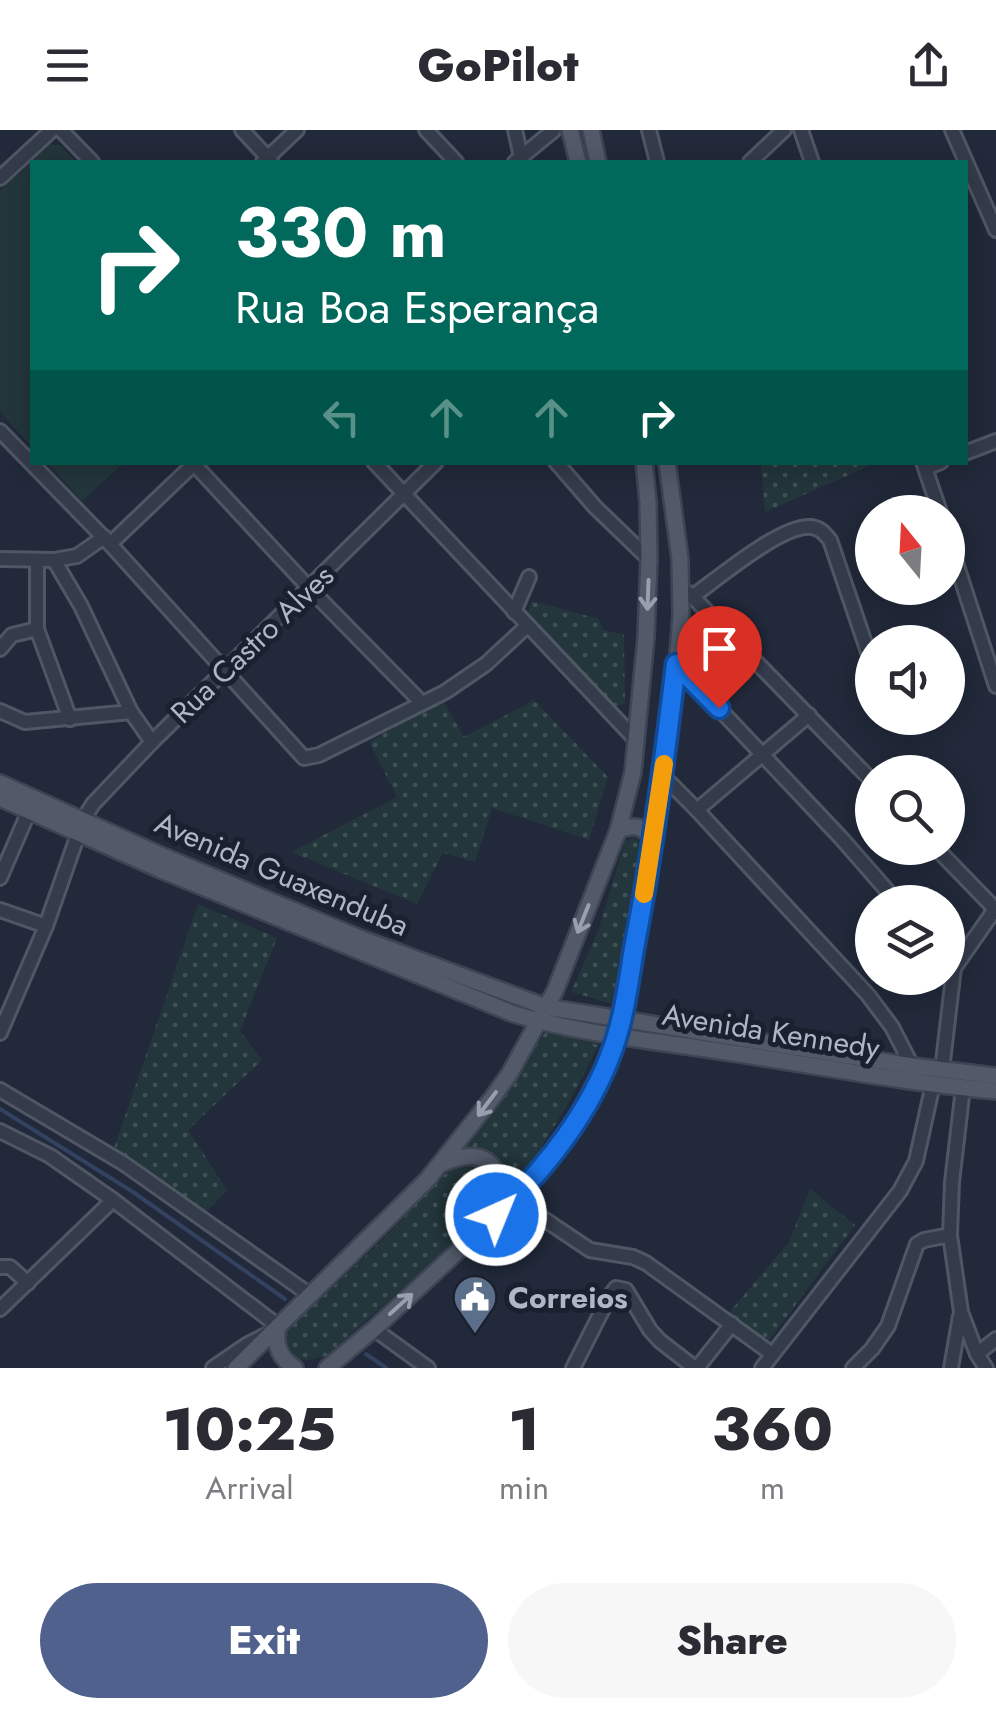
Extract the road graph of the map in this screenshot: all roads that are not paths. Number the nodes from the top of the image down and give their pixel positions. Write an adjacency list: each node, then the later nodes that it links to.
1 (52, 130): 26 (street)
2 (61, 130): 14 (street)
3 (242, 130): 15 (street)
4 (297, 130): 16 (street)
5 (426, 130): 17 (street)
6 (514, 130): 18 (street)
7 (554, 130): 18 (street)
8 (570, 130): 19 (main road)
9 (591, 130): 20 (main road)
10 (649, 130): 21 (street)
11 (784, 130): 22 (street)
12 (800, 130): 23 (street)
13 (952, 130): 24 (street)
14 (90, 160)
15 (267, 160)
16 (269, 160)
17 (454, 160)
18 (518, 160)
19 (578, 160)
20 (598, 160)
21 (656, 160)
22 (752, 160)
23 (811, 160)
24 (965, 160)
25 (968, 166): 27 (street)
26 (0, 178)
27 (996, 230)
28 (0, 431): 31 (street)
29 (996, 442): 30 (street)
30 (968, 452)
31 (30, 462)
32 (33, 465): 43 (street)
33 (194, 465): 43 (street)
34 (196, 465): 49 (street)
35 (377, 465): 41 (street)
36 (433, 465): 41 (street, Rua Castro Alves)
37 (559, 465): 44 (street)
38 (644, 465): 44 (main road)
39 (667, 465): 51 (main road)
40 (924, 466): 42 (street)
41 (403, 494): 49 (street, Rua Castro Alves); 52 (street)
42 (934, 495)
43 (107, 540): 46 (street); 58 (street)
44 (649, 559): 65 (main road, one-way to 65)
45 (0, 560): 47 (street)
46 (54, 560): 47 (street); 62 (street)
47 (36, 561): 55 (street)
48 (529, 577): 52 (street)
49 (310, 588): 58 (street, Rua Castro Alves); 60 (street)
50 (965, 590): 59 (street)
51 (687, 591): 53 (street); 57 (main road); 63 (street)
52 (514, 612): 54 (street)
53 (859, 625)
54 (527, 626): 60 (street); 65 (street)
55 (37, 629): 56 (street); 64 (street)
56 (2, 640)
57 (676, 664): 67 (main road); 68 (street)
58 (226, 671): 60 (street); 66 (street, Rua Castro Alves)
59 (996, 686)
60 (421, 702)
61 (0, 711): 64 (street)
62 (130, 712): 64 (street); 66 (street)
63 (809, 714): 68 (street); 69 (street)
64 (70, 719)
65 (637, 741): 67 (main road); 76 (main road)
66 (152, 742): 75 (street, Rua Castro Alves)
67 (666, 744): 70 (main road)
68 (762, 753): 73 (street); 80 (street)
69 (855, 763)
70 (662, 776): 73 (street); 77 (main road)
71 (0, 783): 75 (main road, Avenida Guaxenduba)
72 (0, 798): 74 (main road, Avenida Guaxenduba)
73 (697, 810): 91 (street)
74 (29, 811): 75 (main road, Avenida Guaxenduba); 79 (street)
75 (82, 827): 83 (street, Rua Castro Alves); 86 (main road, Avenida Guaxenduba); 87 (main road, Avenida Guaxenduba)
76 (618, 831): 77 (main road); 87 (main road, one-way to 87)
77 (652, 840): 88 (main road)
78 (953, 865): 81 (street)
79 (0, 878)
80 (882, 885)
81 (996, 909): 84 (street)
82 (0, 910): 83 (street)
83 (46, 926): 89 (street, Rua Castro Alves)
84 (965, 948)
85 (948, 995): 93 (street)
86 (514, 1014): 87 (main road, Avenida Guaxenduba); 90 (main road)
87 (542, 1014): 88 (main road, Avenida Kennedy); 90 (main road)
88 (619, 1027): 91 (main road, Avenida Kennedy); 93 (main road, Avenida Kennedy); 99 (main road)
89 (0, 1033)
90 (525, 1045): 98 (main road, one-way to 98)
91 (912, 1066): 93 (main road, Avenida Kennedy)
92 (996, 1076): 93 (main road, Avenida Kennedy)
93 (938, 1077): 94 (main road, Avenida Kennedy); 112 (street)
94 (963, 1088): 96 (main road, Avenida Kennedy); 102 (street)
95 (0, 1090): 105 (street)
96 (996, 1090)
97 (0, 1131): 100 (street)
98 (438, 1166): 101 (main road); 105 (main road)
99 (514, 1199): 101 (main road); 108 (street)
100 (112, 1200): 104 (street); 109 (street)
101 (496, 1215): 110 (main road, one-way to 101)
102 (950, 1235): 107 (street); 122 (street)
103 (0, 1267): 104 (street)
104 (28, 1283): 106 (street)
105 (310, 1295): 109 (main road)
106 (0, 1309)
107 (961, 1312): 113 (street); 123 (street)
108 (732, 1324): 112 (street); 120 (street)
109 (275, 1329): 115 (street); 116 (main road); 117 (main road)
110 (374, 1329): 118 (main road); 119 (street)
111 (996, 1339): 113 (street)
112 (772, 1354): 121 (street)
113 (976, 1354): 124 (street)
114 (576, 1367): 120 (street)
115 (213, 1368)
116 (236, 1368)
117 (295, 1368)
118 (327, 1368)
119 (428, 1368)
120 (696, 1368)
121 (762, 1368)
122 (854, 1368)
123 (951, 1368)
124 (986, 1368)

